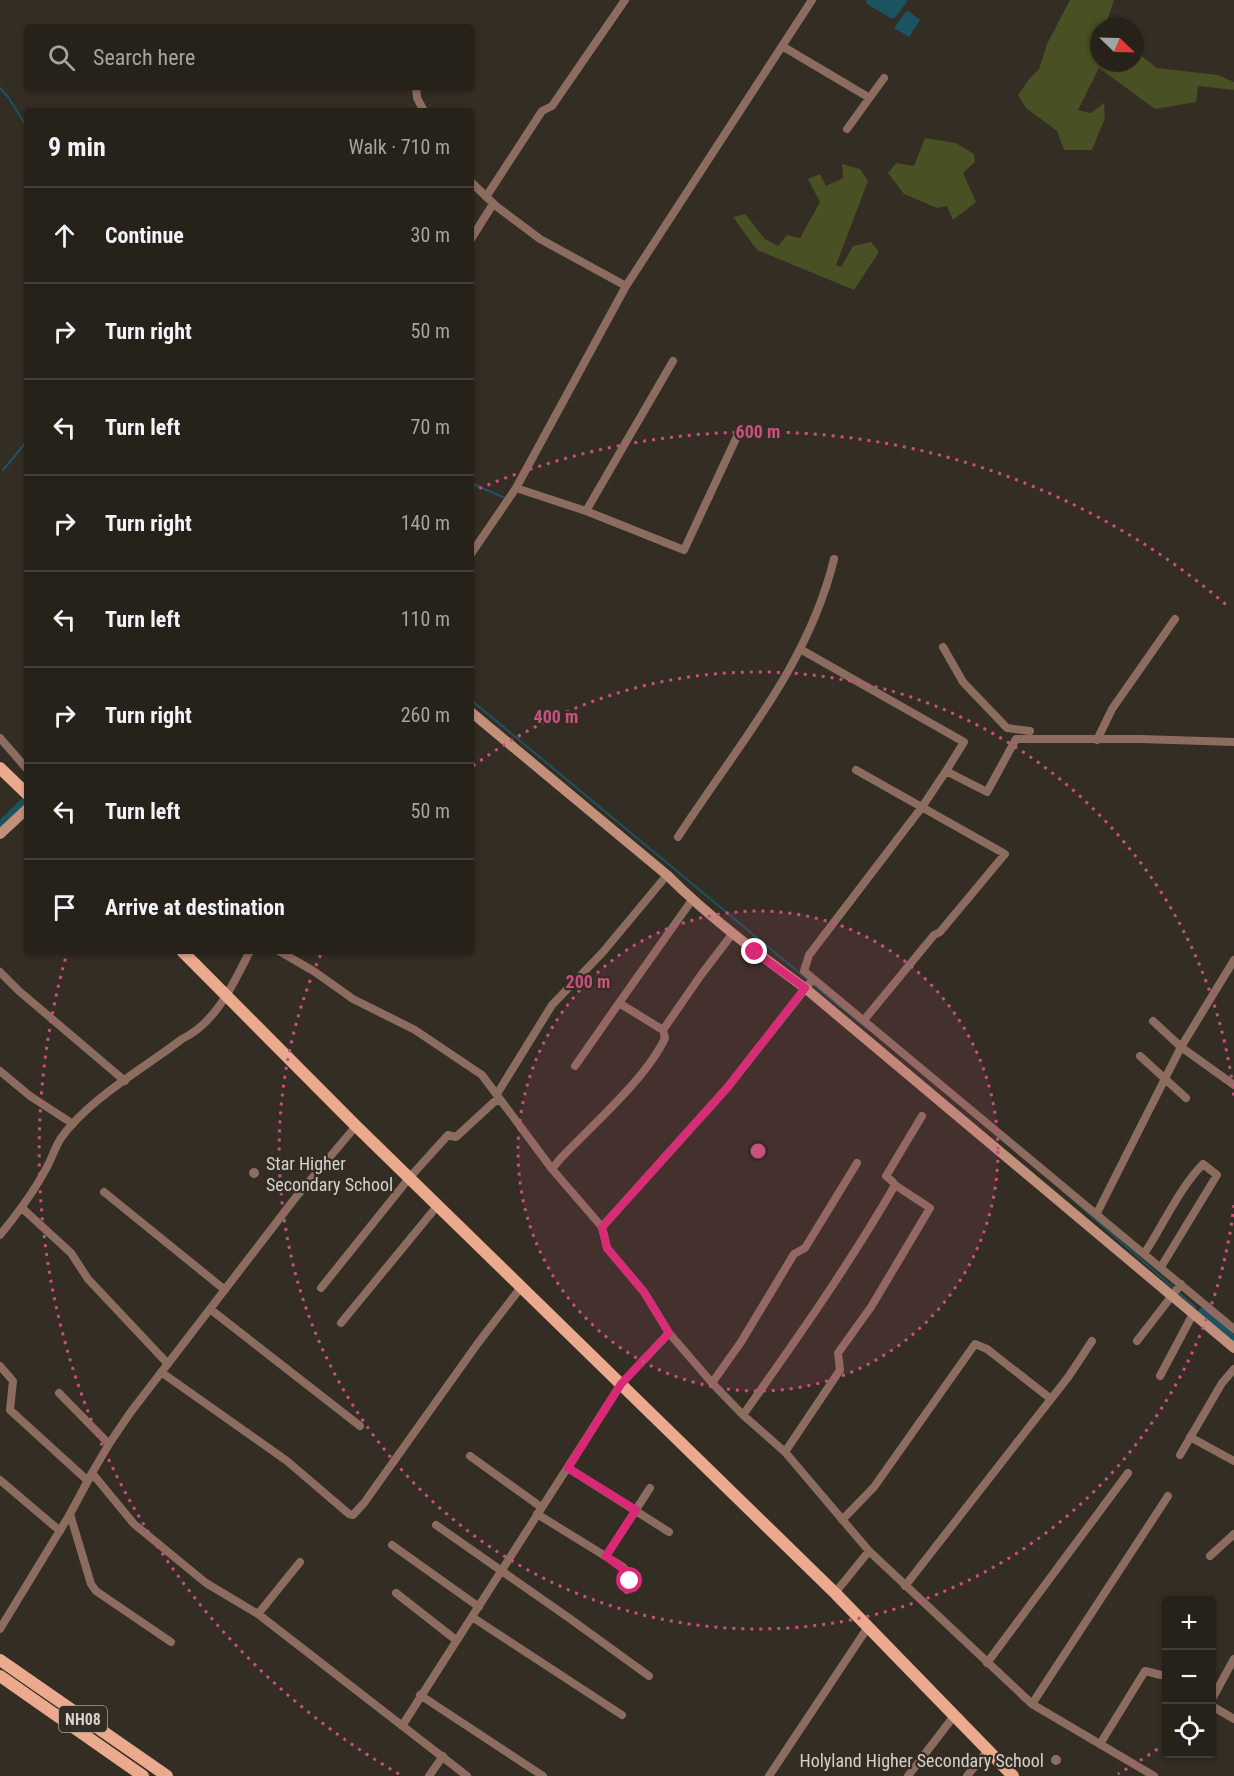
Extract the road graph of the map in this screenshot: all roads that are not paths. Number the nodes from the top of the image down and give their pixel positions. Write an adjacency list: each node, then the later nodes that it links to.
1 (625, 0): 10 (street)
2 (812, 0): 3 (street)
3 (782, 46): 6 (street); 13 (street)
4 (884, 78): 6 (street)
5 (416, 90): 7 (street)
6 (868, 97): 8 (street)
7 (422, 108)
8 (847, 129)
9 (474, 185): 10 (street)
10 (486, 197): 11 (street)
11 (493, 204): 12 (street); 13 (street)
12 (474, 234)
13 (626, 286): 16 (street)
14 (673, 361): 17 (street)
15 (740, 430): 17 (street)
16 (516, 488): 17 (street); 18 (street)
17 (586, 511)
18 (474, 550)
19 (834, 559): 22 (street)
20 (1175, 619): 26 (street)
21 (943, 647): 24 (street)
22 (800, 649): 31 (street); 36 (street)
23 (474, 714): 37 (street)
24 (1030, 731)
25 (0, 738): 28 (street)
26 (1097, 740): 27 (street); 31 (street)
27 (1234, 742)
28 (24, 766)
29 (0, 768): 32 (main road)
30 (856, 770): 33 (street)
31 (946, 771): 33 (street)
32 (24, 791)
33 (922, 807): 45 (street); 49 (street)
34 (24, 812): 35 (street)
35 (0, 834)
36 (678, 837)
37 (667, 875): 38 (street); 59 (street)
38 (692, 900): 39 (street); 48 (street)
39 (733, 933): 46 (street); 51 (street)
40 (185, 954): 47 (main road)
41 (248, 954): 47 (street)
42 (284, 954): 59 (street)
43 (1234, 960): 52 (street)
44 (0, 972): 57 (street)
45 (813, 979): 46 (street); 49 (street)
46 (806, 987): 72 (street); 80 (street)
47 (227, 997): 57 (street); 63 (main road)
48 (619, 1003): 51 (street); 54 (street)
49 (864, 1020): 71 (street)
50 (1153, 1022): 52 (street)
51 (663, 1030): 65 (street)
52 (1182, 1047): 56 (street); 58 (street)
53 (1140, 1056): 56 (street)
54 (575, 1066)
55 (0, 1071): 62 (street)
56 (1166, 1079): 60 (street); 71 (street)
57 (125, 1081): 62 (street)
58 (1234, 1085)
59 (498, 1097): 65 (street); 66 (street)
60 (1186, 1098)
61 (922, 1116): 67 (street)
62 (73, 1124): 70 (street)
63 (356, 1126): 66 (main road); 79 (street)
64 (857, 1163): 94 (street)
65 (552, 1169): 72 (street)
66 (410, 1177): 69 (main road); 78 (street)
67 (893, 1182)
68 (104, 1192): 79 (street)
69 (438, 1205): 77 (main road); 83 (street)
70 (22, 1209): 73 (street); 89 (street)
71 (1097, 1213): 74 (street)
72 (602, 1227): 85 (street)
73 (0, 1235)
74 (1144, 1254): 75 (street); 75 (street)
75 (1161, 1267): 76 (street)
76 (1181, 1284): 80 (street); 84 (street)
77 (522, 1286): 92 (street); 95 (main road)
78 (321, 1288)
79 (225, 1290): 81 (street)
80 (1172, 1296): 82 (street); 87 (street)
81 (210, 1309): 89 (street); 99 (street)
82 (1193, 1314): 88 (street); 93 (street)
83 (341, 1323)
84 (1234, 1329)
85 (669, 1333): 94 (street); 95 (street)
86 (1092, 1341): 97 (street)
87 (1137, 1341)
88 (1234, 1348)
89 (168, 1364): 92 (street)
90 (0, 1366): 108 (street)
91 (1234, 1369): 100 (street)
92 (161, 1372): 101 (street)
93 (1160, 1376)
94 (712, 1383): 98 (street)
95 (621, 1384): 106 (street); 129 (main road)
96 (59, 1393): 101 (street)
97 (1051, 1399): 115 (street); 126 (street)
98 (743, 1415): 102 (street); 102 (street)
99 (360, 1426)
100 (1190, 1437): 103 (street); 105 (street)
101 (109, 1444): 108 (street)
102 (785, 1452): 115 (street)
103 (1180, 1455)
104 (471, 1456): 113 (street)
105 (1234, 1461)
106 (568, 1468): 112 (street); 113 (street)
107 (1128, 1473): 139 (street)
108 (90, 1477): 114 (street); 131 (street)
109 (0, 1480): 117 (street)
110 (650, 1488): 112 (street)
111 (1168, 1496): 145 (street)
112 (636, 1510): 118 (street); 122 (street)
113 (539, 1511): 122 (street); 125 (street)
114 (70, 1514): 117 (street); 136 (street)
115 (842, 1520): 121 (street)
116 (436, 1525): 125 (street)
117 (60, 1531): 134 (street)
118 (669, 1532)
119 (1234, 1534): 123 (street)
120 (392, 1545): 130 (street)
121 (868, 1551): 126 (street); 129 (street)
122 (606, 1556): 127 (street)
123 (1210, 1556)
124 (300, 1562): 131 (street)
125 (501, 1571): 130 (street); 141 (street)
126 (905, 1586): 139 (street)
127 (627, 1590)
128 (396, 1593): 135 (street)
129 (835, 1593): 133 (main road)
130 (479, 1607): 132 (street)
131 (258, 1614): 150 (street)
132 (472, 1617): 135 (street); 147 (street)
133 (868, 1627): 148 (main road); 159 (street)
134 (0, 1629)
135 (456, 1640): 144 (street)
136 (171, 1642)
137 (1234, 1659): 143 (street)
138 (5, 1663): 142 (main road); 155 (main road, NH08)
139 (987, 1663): 145 (street)
140 (1162, 1675): 151 (street)
141 (649, 1676)
142 (2, 1677): 154 (main road, NH08)
143 (1216, 1692)
144 (420, 1695): 150 (street); 158 (street)
145 (1032, 1704): 151 (street)
146 (1216, 1708): 149 (street)
147 (622, 1715)
148 (954, 1716): 152 (main road); 160 (street)
149 (1234, 1719)
150 (402, 1726): 153 (street)
151 (1100, 1744): 163 (street)
152 (988, 1750): 161 (street); 162 (main road)
153 (443, 1756): 156 (street); 157 (street)
154 (143, 1776)
155 (167, 1776)
156 (429, 1776)
157 (467, 1776)
158 (543, 1776)
159 (769, 1776)
160 (908, 1776)
161 (967, 1776)
162 (1013, 1776)
163 (1154, 1776)

